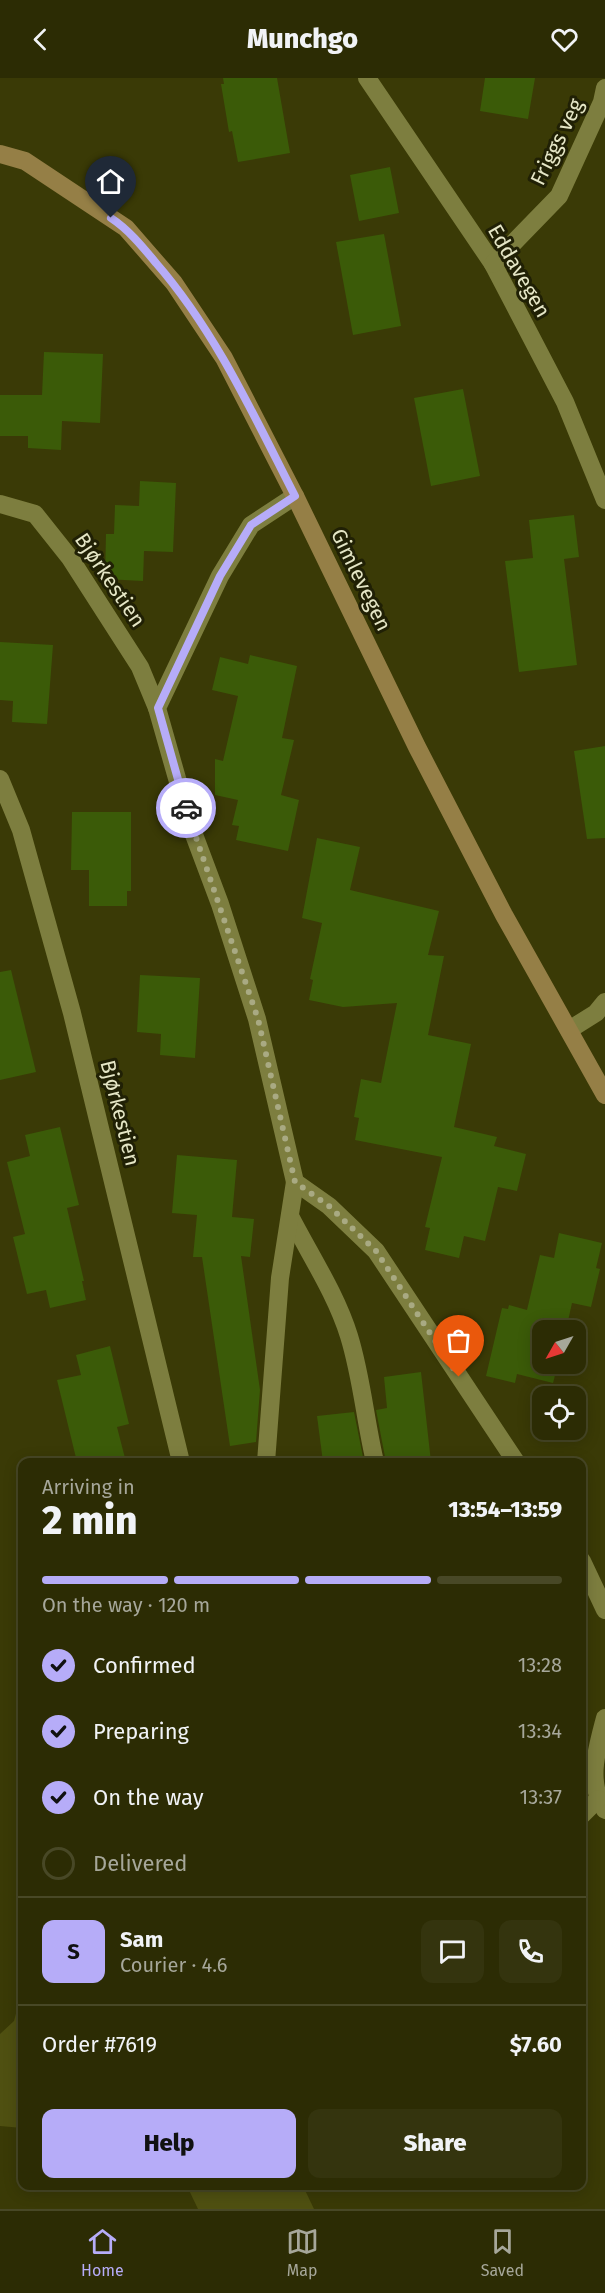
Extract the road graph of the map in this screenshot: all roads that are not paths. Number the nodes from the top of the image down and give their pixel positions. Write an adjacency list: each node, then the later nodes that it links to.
1 (367, 78): 4 (street, Eddavegen)
2 (605, 88): 4 (street, Friggs veg)
3 (0, 154): 5 (street, Gimlevegen)
4 (493, 264): 6 (street, Eddavegen)
5 (295, 496): 8 (street); 11 (street, Gimlevegen)
6 (605, 500)
7 (0, 504): 8 (street, Bjørkestien)
8 (158, 708): 13 (street, Bjørkestien)
9 (0, 779): 15 (street, Bjørkestien)
10 (605, 1002): 11 (street)
11 (569, 1030): 12 (street, Gimlevegen)
12 (605, 1095)
13 (295, 1182): 14 (street, Bjørkestien); 18 (street)
14 (290, 1216): 16 (street, Bjørkestien); 17 (street)
15 (180, 1458)
16 (266, 1458)
17 (374, 1458)
18 (513, 1458)
19 (586, 1570): 20 (street)
20 (605, 1610)
21 (605, 1718): 22 (street)
22 (601, 1805): 23 (street)
23 (586, 1813)

